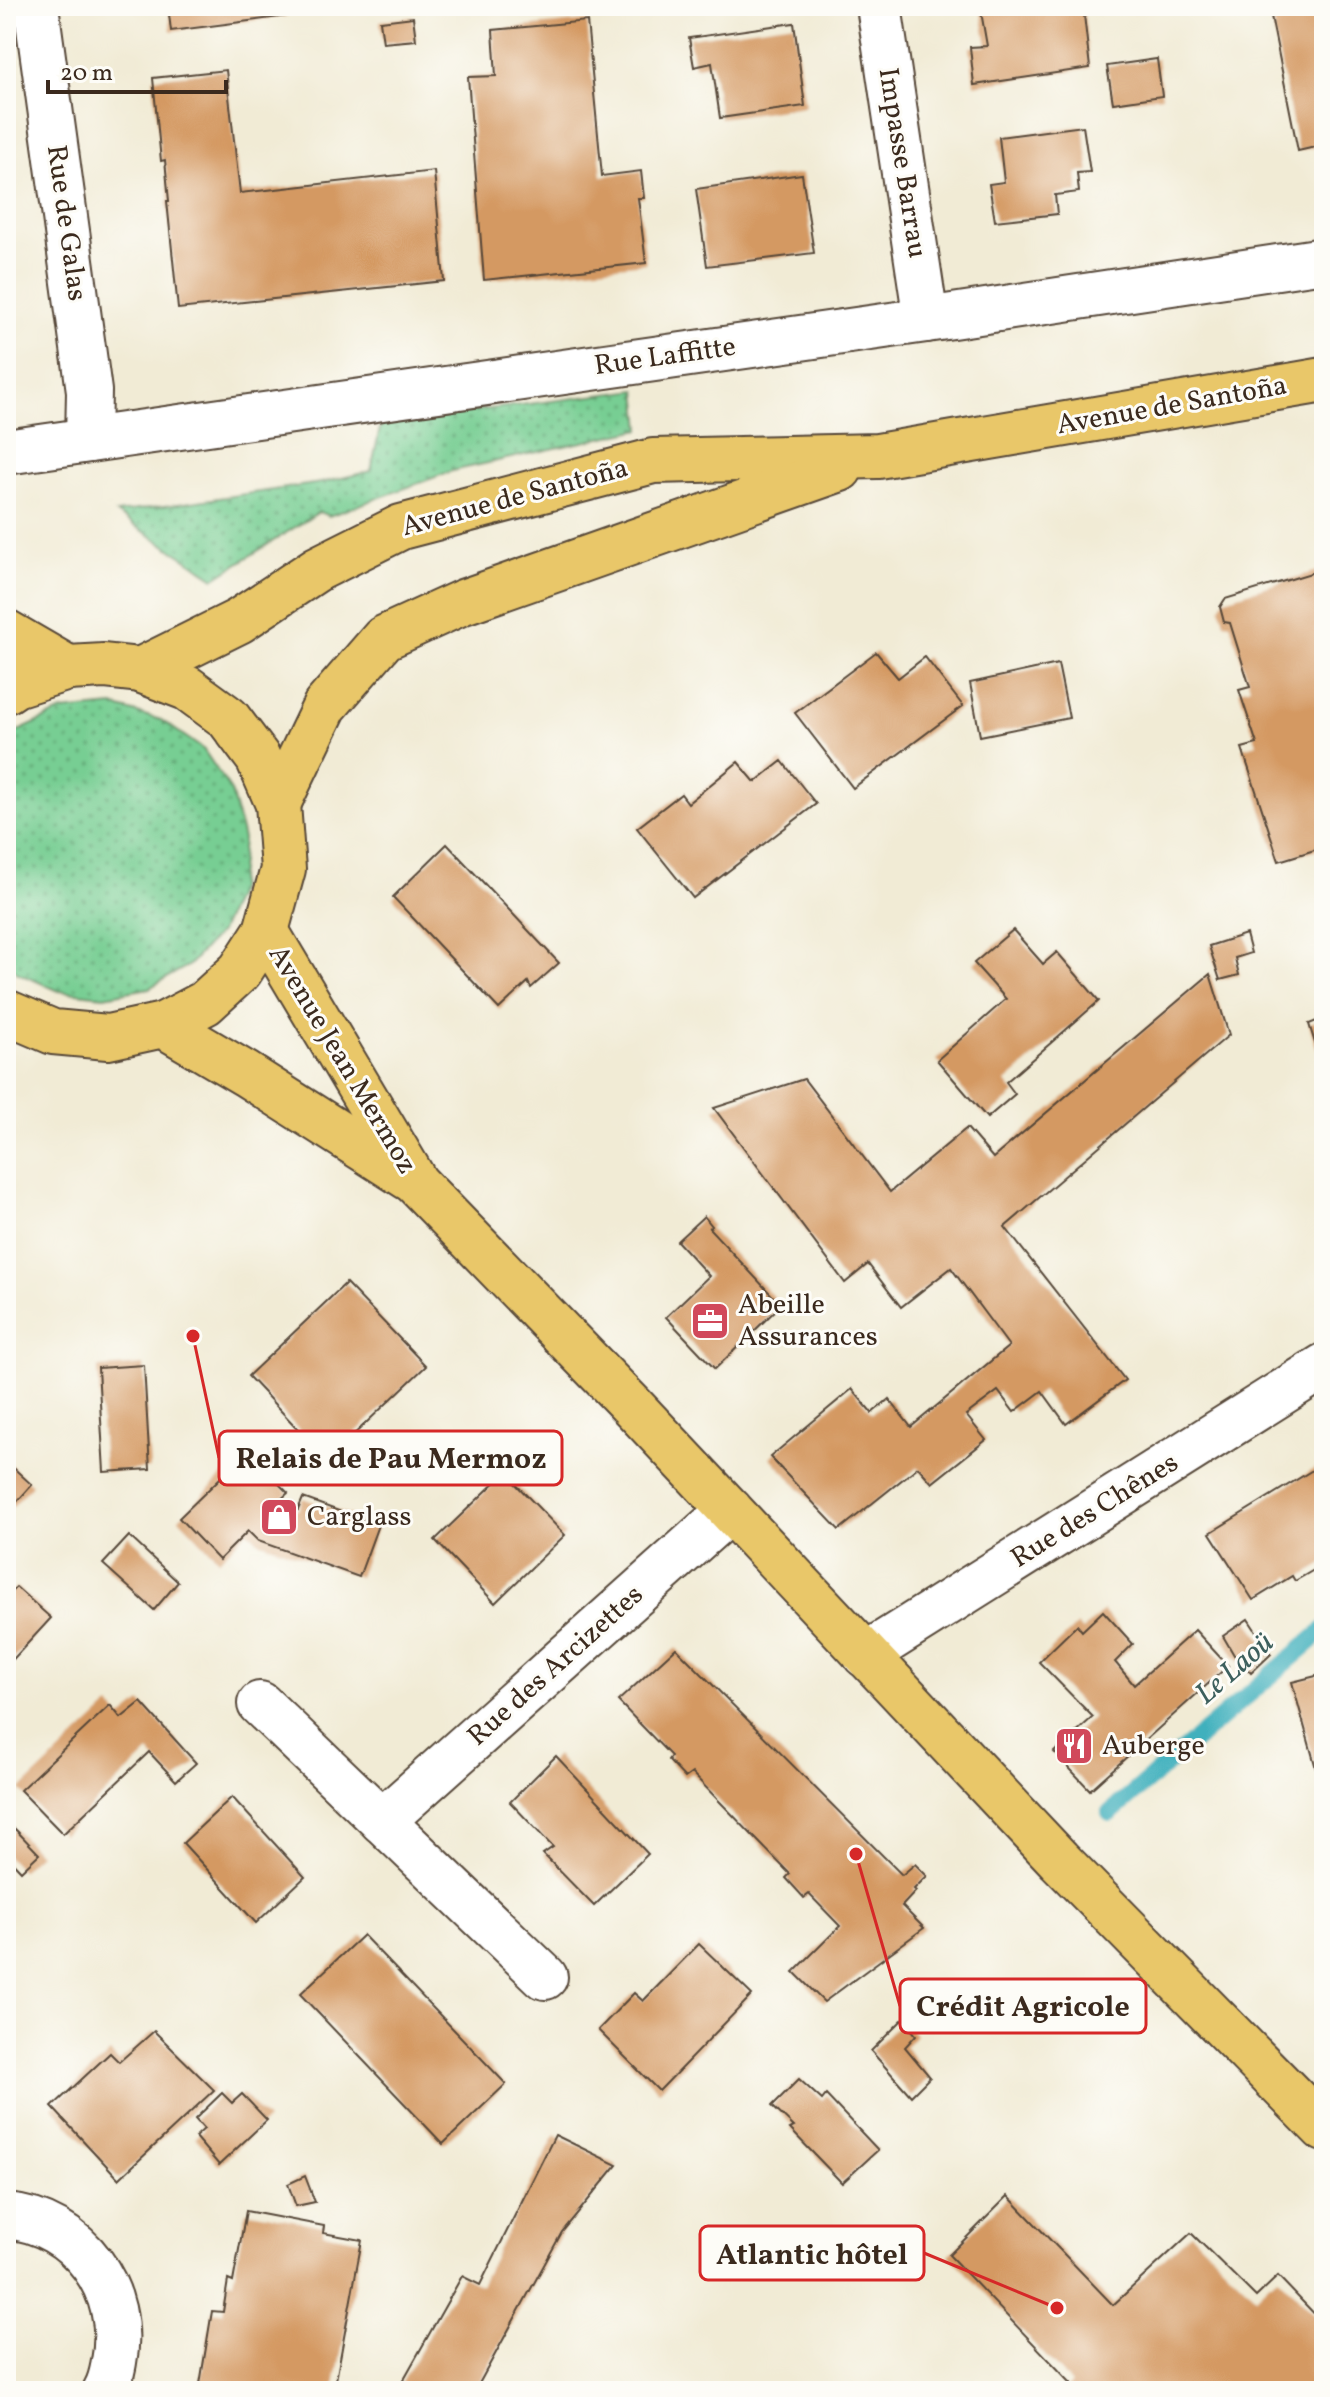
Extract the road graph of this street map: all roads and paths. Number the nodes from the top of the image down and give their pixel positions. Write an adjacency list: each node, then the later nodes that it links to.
1 (36, 6): 6 (street, Rue de Galas)
2 (879, 6): 4 (street, Impasse Barrau)
3 (1324, 260): 4 (street, Rue Laffitte)
4 (926, 320): 6 (street, Rue Laffitte)
5 (1324, 380): 8 (main road, Avenue de Santoña)
6 (88, 440): 7 (street, Rue Laffitte)
7 (6, 452)
8 (878, 456): 11 (main road, Avenue de Santoña); 13 (main road, Avenue de Santoña)
9 (6, 632): 10 (main road)
10 (68, 668): 11 (main road); 12 (main road)
11 (140, 670): 13 (main road)
12 (6, 691)
13 (278, 804): 14 (main road)
14 (266, 931): 16 (main road); 17 (main road, Avenue Jean Mermoz)
15 (6, 1012): 16 (main road)
16 (163, 1025): 17 (main road, Avenue Jean Mermoz)
17 (416, 1183): 19 (main road)
18 (1324, 1366): 20 (street, Rue des Chênes)
19 (730, 1510): 20 (main road); 22 (street, Rue des Arcizettes)
20 (865, 1655): 24 (main road)
21 (260, 1704): 22 (street)
22 (382, 1821): 23 (street)
23 (545, 1977)
24 (1324, 2129)
25 (6, 2216): 26 (street)
26 (105, 2391)

